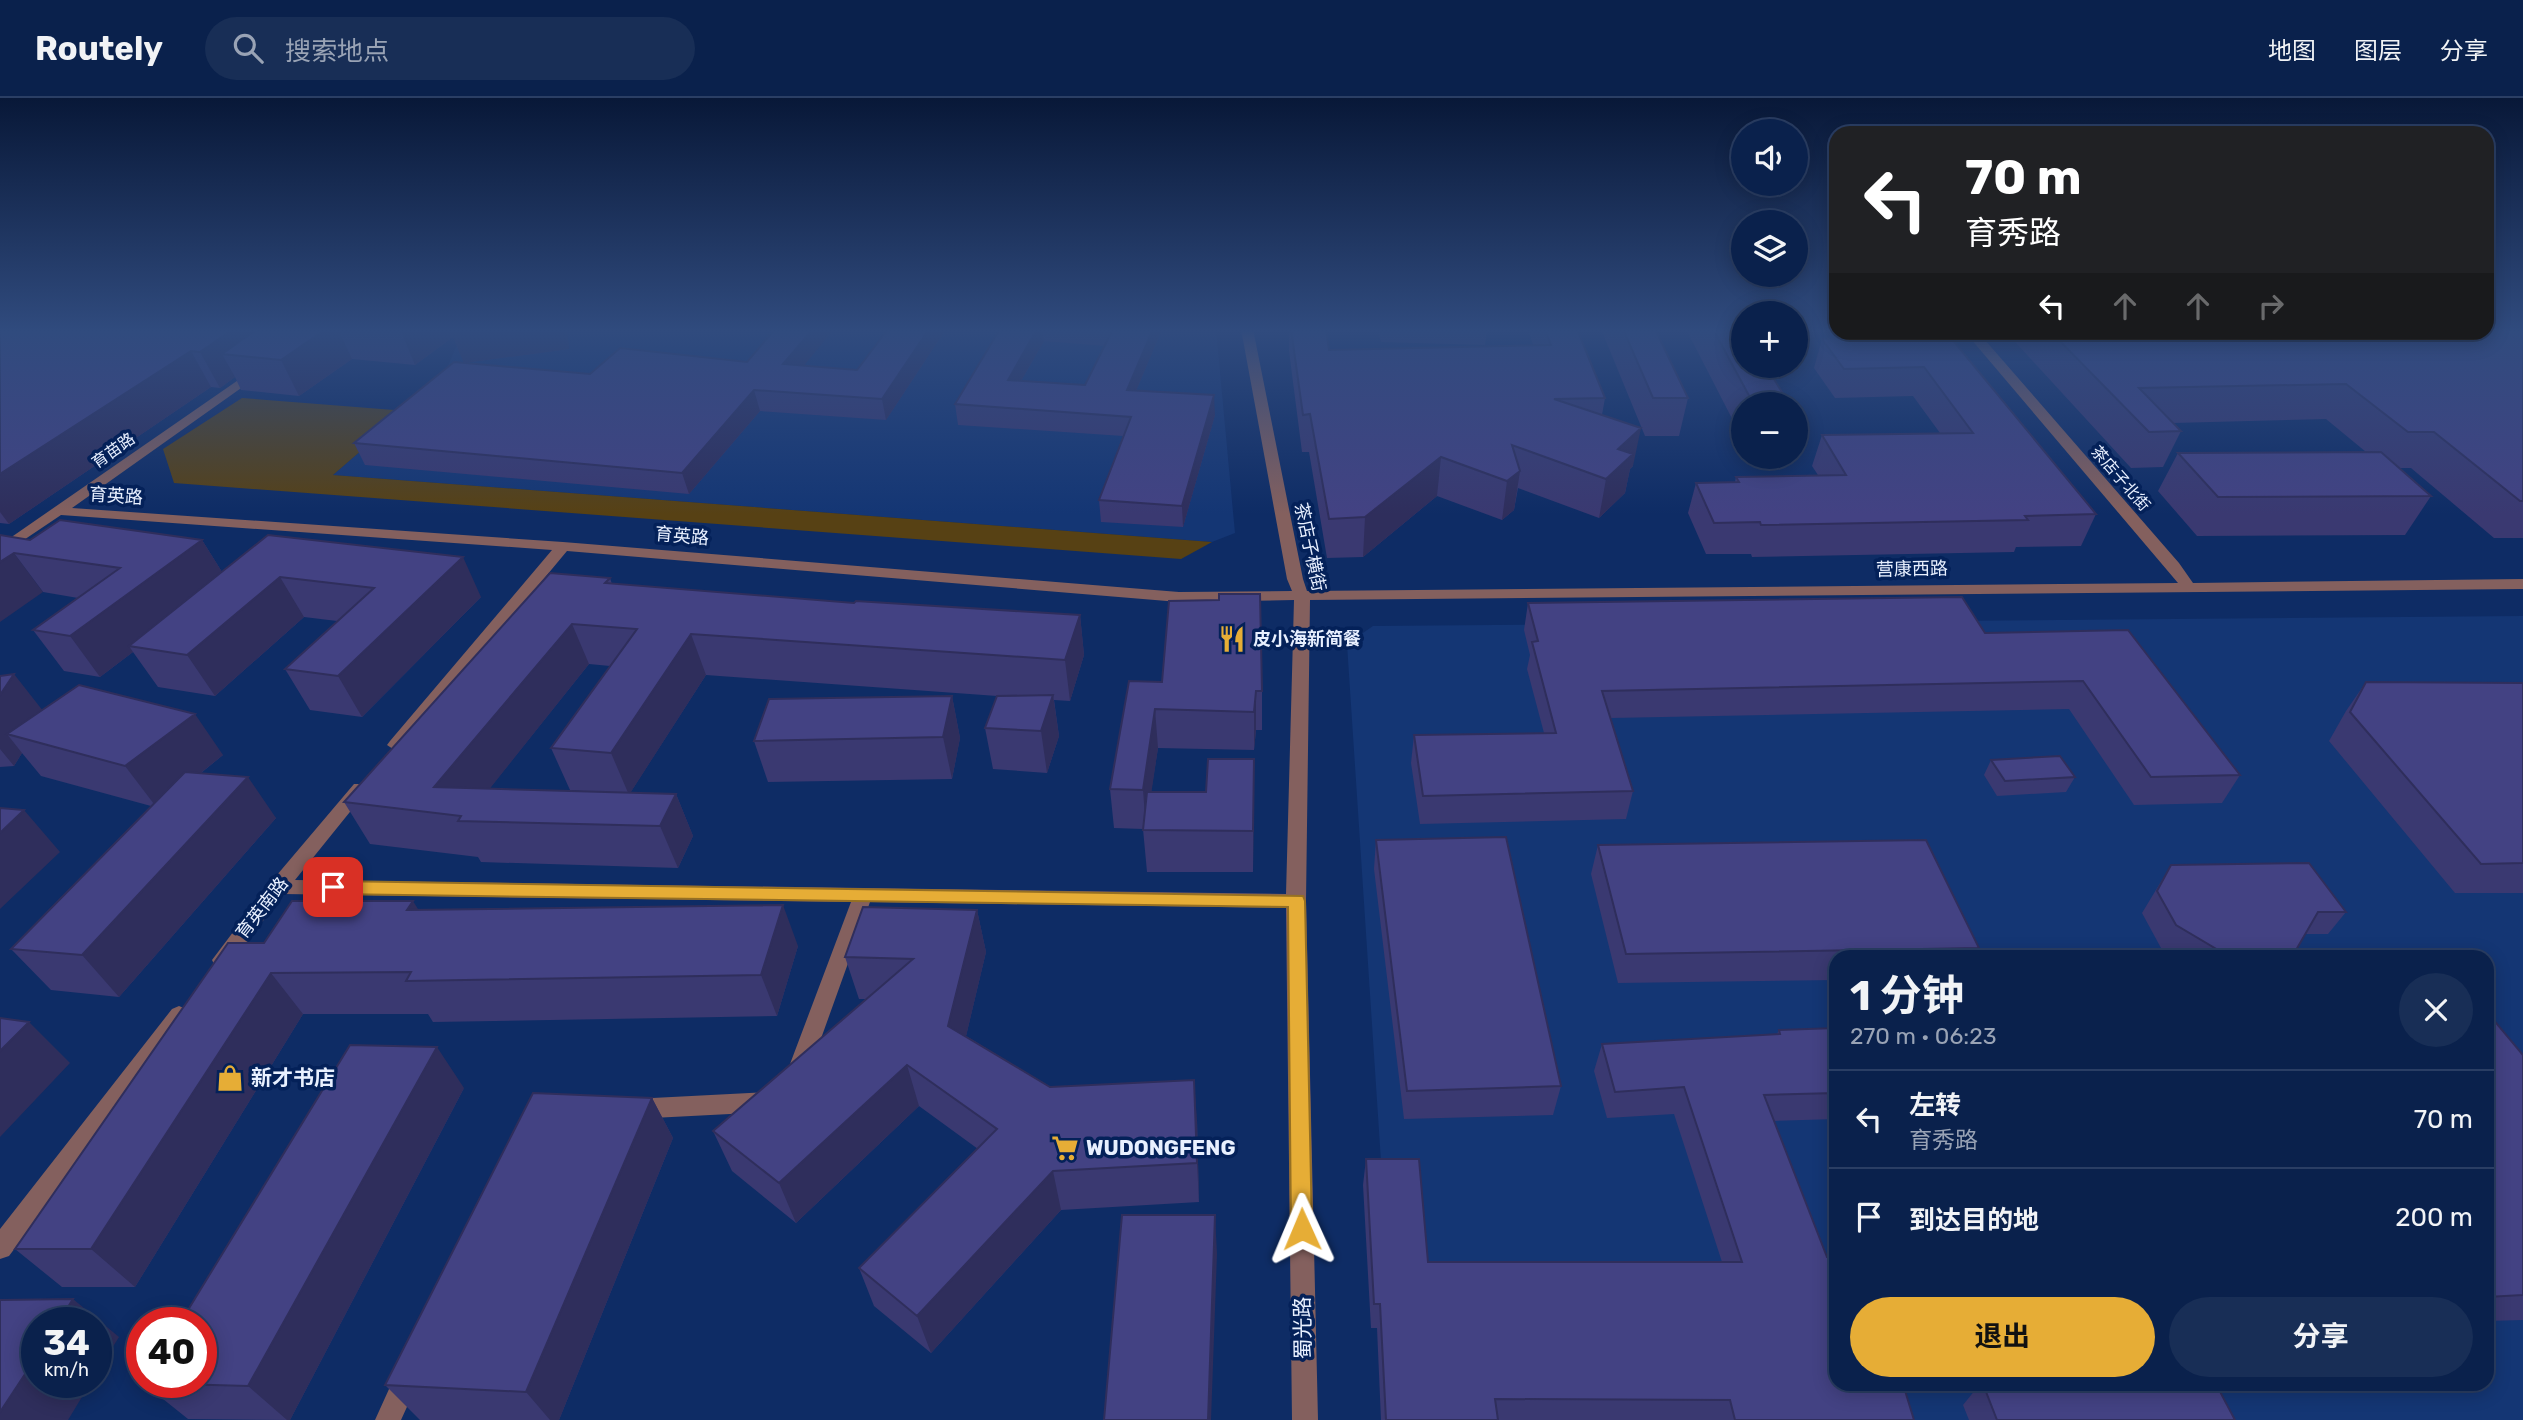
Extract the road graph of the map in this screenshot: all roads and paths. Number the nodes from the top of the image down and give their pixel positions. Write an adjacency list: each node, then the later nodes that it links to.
1 (229, 391): 4 (street, 育苗路)
2 (1259, 391): 9 (street, 茶店子横街)
3 (2022, 391): 8 (street, 茶店子北街)
4 (59, 511): 5 (street, 育英路); 6 (street, 育苗路)
5 (563, 546): 9 (street, 育英路); 10 (street, 育英南路)
6 (3, 549)
7 (2523, 584): 8 (street, 营康西路)
8 (2188, 585): 9 (street, 营康西路)
9 (1302, 597): 12 (street, 茶店子横街)
10 (278, 887): 11 (street); 13 (street, 育英南路)
11 (863, 895): 12 (street); 15 (street)
12 (1296, 901): 19 (street, 蜀光路)
13 (210, 974)
14 (194, 996): 16 (street)
15 (607, 1110)
16 (0, 1248)
17 (416, 1358): 18 (street)
18 (388, 1420)
19 (1305, 1420)

